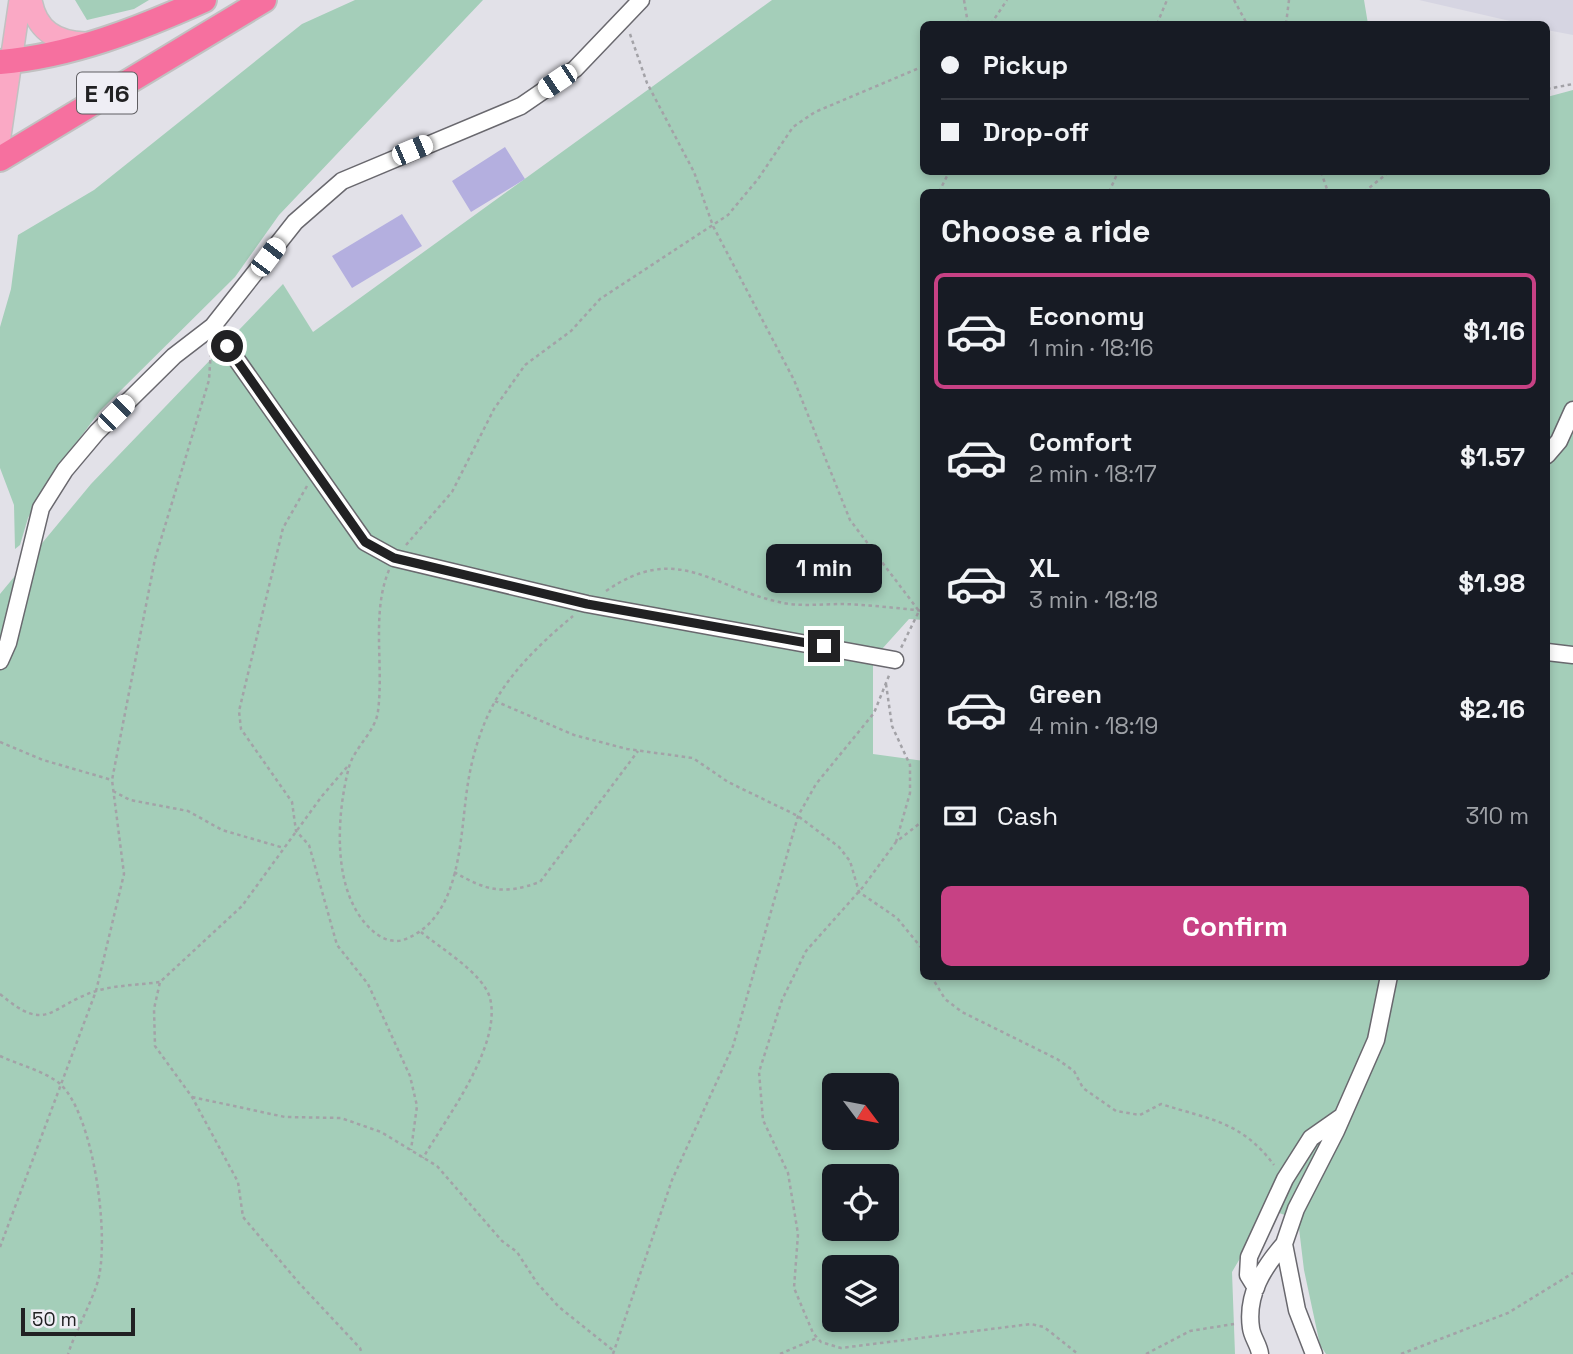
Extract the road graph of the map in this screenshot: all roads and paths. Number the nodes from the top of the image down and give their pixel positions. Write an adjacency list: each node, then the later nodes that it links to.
1 (20, 0): 18 (main road)
2 (31, 0): 17 (main road, E 16)
3 (204, 0): 17 (highway, E 16)
4 (264, 0): 23 (highway, E 16)
5 (641, 0): 11 (street)
6 (964, 0): 12 (path)
7 (1006, 0): 13 (path)
8 (1167, 0): 14 (path)
9 (1234, 0): 15 (path)
10 (1289, 0): 16 (path)
11 (622, 21): 26 (path); 27 (street)
12 (968, 21)
13 (993, 21)
14 (1158, 21)
15 (1245, 21)
16 (1286, 21)
17 (94, 43): 18 (highway, E 16)
18 (6, 62): 22 (main road)
19 (920, 68): 26 (path)
20 (1573, 84): 21 (path)
21 (1550, 88)
22 (0, 136)
23 (0, 159)
24 (1384, 175): 25 (path)
25 (1368, 189)
26 (713, 226): 31 (path); 33 (path)
27 (213, 326): 30 (street); 37 (street); 43 (path)
28 (1573, 410): 29 (street)
29 (1550, 451)
30 (316, 471): 31 (street); 47 (path)
31 (394, 558): 32 (street); 42 (path)
32 (587, 604): 33 (path); 36 (street); 39 (path)
33 (919, 611): 36 (path)
34 (1550, 652): 35 (street)
35 (1573, 655)
36 (895, 660): 38 (path)
37 (0, 661)
38 (886, 684): 45 (path); 48 (path)
39 (495, 701): 41 (path); 50 (path)
40 (0, 742): 43 (path)
41 (638, 750): 45 (path); 50 (path)
42 (350, 764): 47 (path); 52 (path)
43 (112, 780): 44 (path)
44 (113, 791): 49 (path); 57 (path)
45 (798, 816): 51 (path); 72 (path)
46 (920, 823): 48 (path)
47 (296, 831): 49 (path); 63 (path)
48 (896, 842): 51 (path)
49 (284, 848): 56 (path)
50 (454, 873): 52 (path)
51 (859, 892): 53 (path); 71 (path)
52 (420, 931): 64 (path)
53 (920, 946)
54 (934, 980): 65 (path)
55 (1389, 980): 62 (street)
56 (160, 982): 57 (path); 61 (path)
57 (96, 991): 58 (path); 60 (path)
58 (0, 994)
59 (0, 1056): 60 (path)
60 (61, 1085): 67 (path); 73 (path)
61 (192, 1097): 63 (path); 74 (path)
62 (1342, 1116): 65 (street); 66 (street)
63 (411, 1150): 64 (path)
64 (424, 1158): 72 (path)
65 (1285, 1179): 69 (street)
66 (1284, 1244): 69 (street); 79 (street)
67 (0, 1247)
68 (1573, 1273): 80 (path)
69 (1256, 1288): 70 (street)
70 (1251, 1321): 77 (path); 78 (street)
71 (817, 1338): 75 (path); 76 (path)
72 (613, 1352)
73 (68, 1354)
74 (362, 1354)
75 (780, 1354)
76 (1079, 1354)
77 (1146, 1354)
78 (1260, 1354)
79 (1314, 1354)
80 (1401, 1354)

